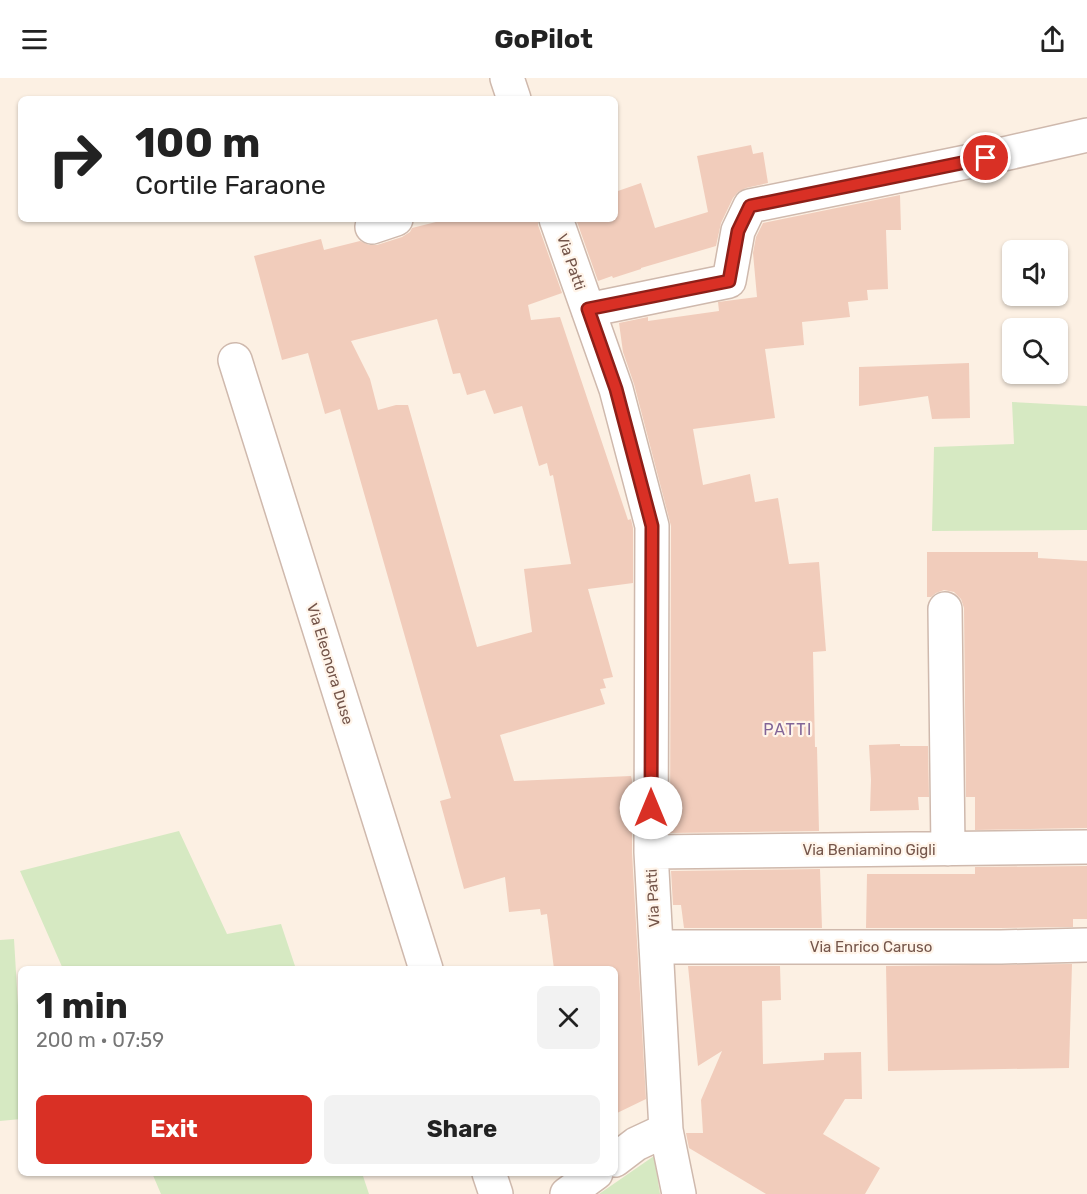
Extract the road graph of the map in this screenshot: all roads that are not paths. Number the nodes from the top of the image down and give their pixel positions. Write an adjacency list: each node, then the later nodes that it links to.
1 (507, 78): 2 (street)
2 (513, 96)
3 (1087, 135): 5 (street)
4 (557, 222): 5 (street, Via Patti)
5 (588, 309): 10 (street, Via Patti)
6 (235, 360): 13 (street, Via Eleonora Duse)
7 (945, 609): 9 (street)
8 (1087, 847): 9 (street, Via Beniamino Gigli)
9 (948, 849): 10 (street, Via Beniamino Gigli)
10 (651, 852): 12 (street, Via Patti)
11 (1087, 945): 12 (street, Via Enrico Caruso)
12 (656, 947): 14 (street, Via Patti)
13 (425, 966)
14 (666, 1130): 15 (street); 20 (street, Via Patti)
15 (618, 1158)
16 (490, 1176): 18 (street)
17 (592, 1176): 19 (street)
18 (496, 1194)
19 (567, 1194)
20 (679, 1194)

